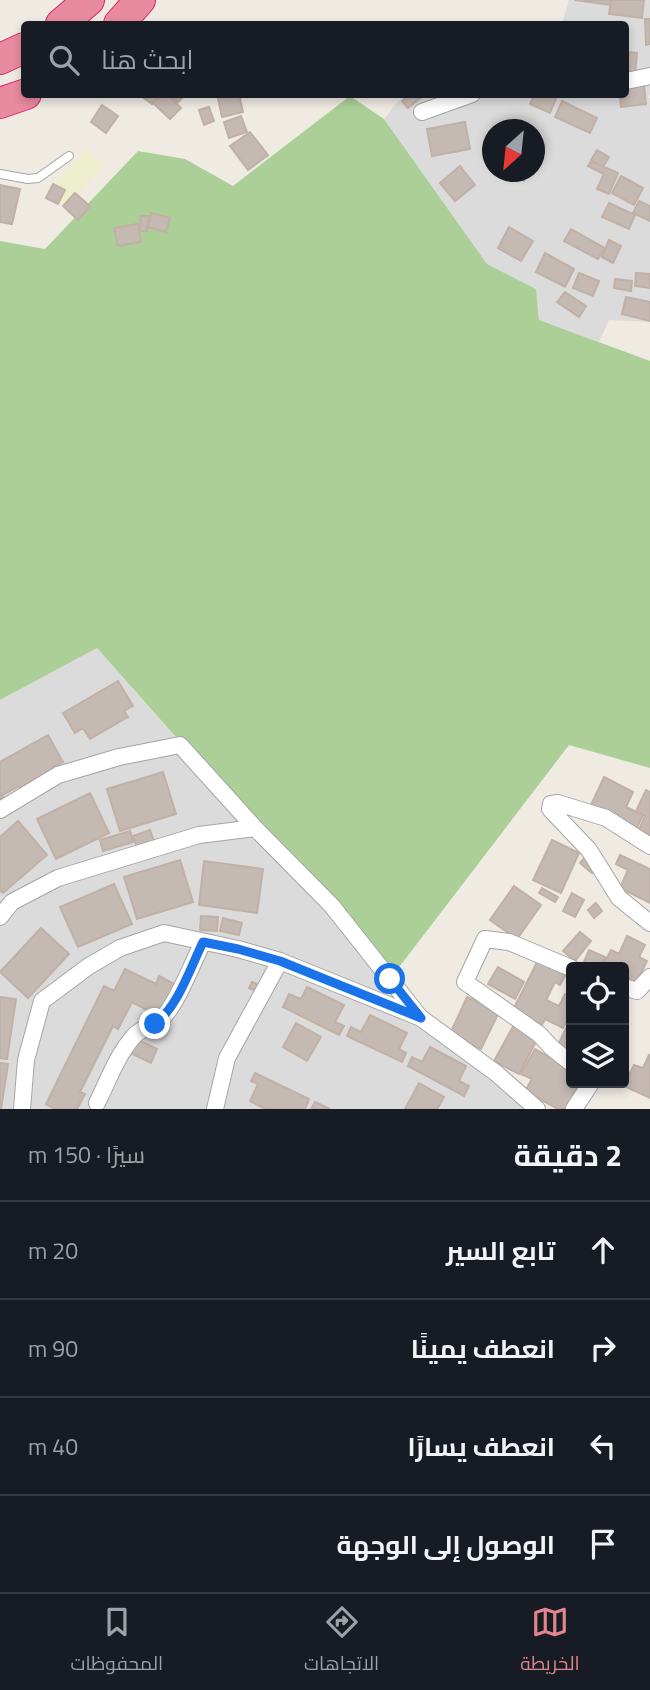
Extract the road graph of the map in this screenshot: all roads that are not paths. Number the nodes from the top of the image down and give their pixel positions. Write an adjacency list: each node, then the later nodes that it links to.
1 (89, 0): 3 (highway)
2 (140, 0): 4 (highway)
3 (64, 21)
4 (121, 21)
5 (21, 49): 6 (highway)
6 (0, 58)
7 (650, 76): 8 (street)
8 (629, 80)
9 (21, 96): 11 (highway)
10 (461, 98): 12 (street)
11 (0, 103)
12 (422, 112)
13 (69, 156): 14 (lane)
14 (0, 174)
15 (0, 810): 16 (street)
16 (255, 828): 18 (street); 25 (street)
17 (650, 846): 19 (street)
18 (0, 917)
19 (650, 923)
20 (203, 942): 21 (street); 28 (street); 29 (street)
21 (280, 961): 25 (street); 30 (street)
22 (566, 966): 26 (street)
23 (650, 977): 24 (street)
24 (629, 988)
25 (421, 1018): 31 (street)
26 (566, 1059)
27 (588, 1088): 32 (street)
28 (97, 1103)
29 (22, 1109)
30 (215, 1109)
31 (537, 1109)
32 (574, 1109)

